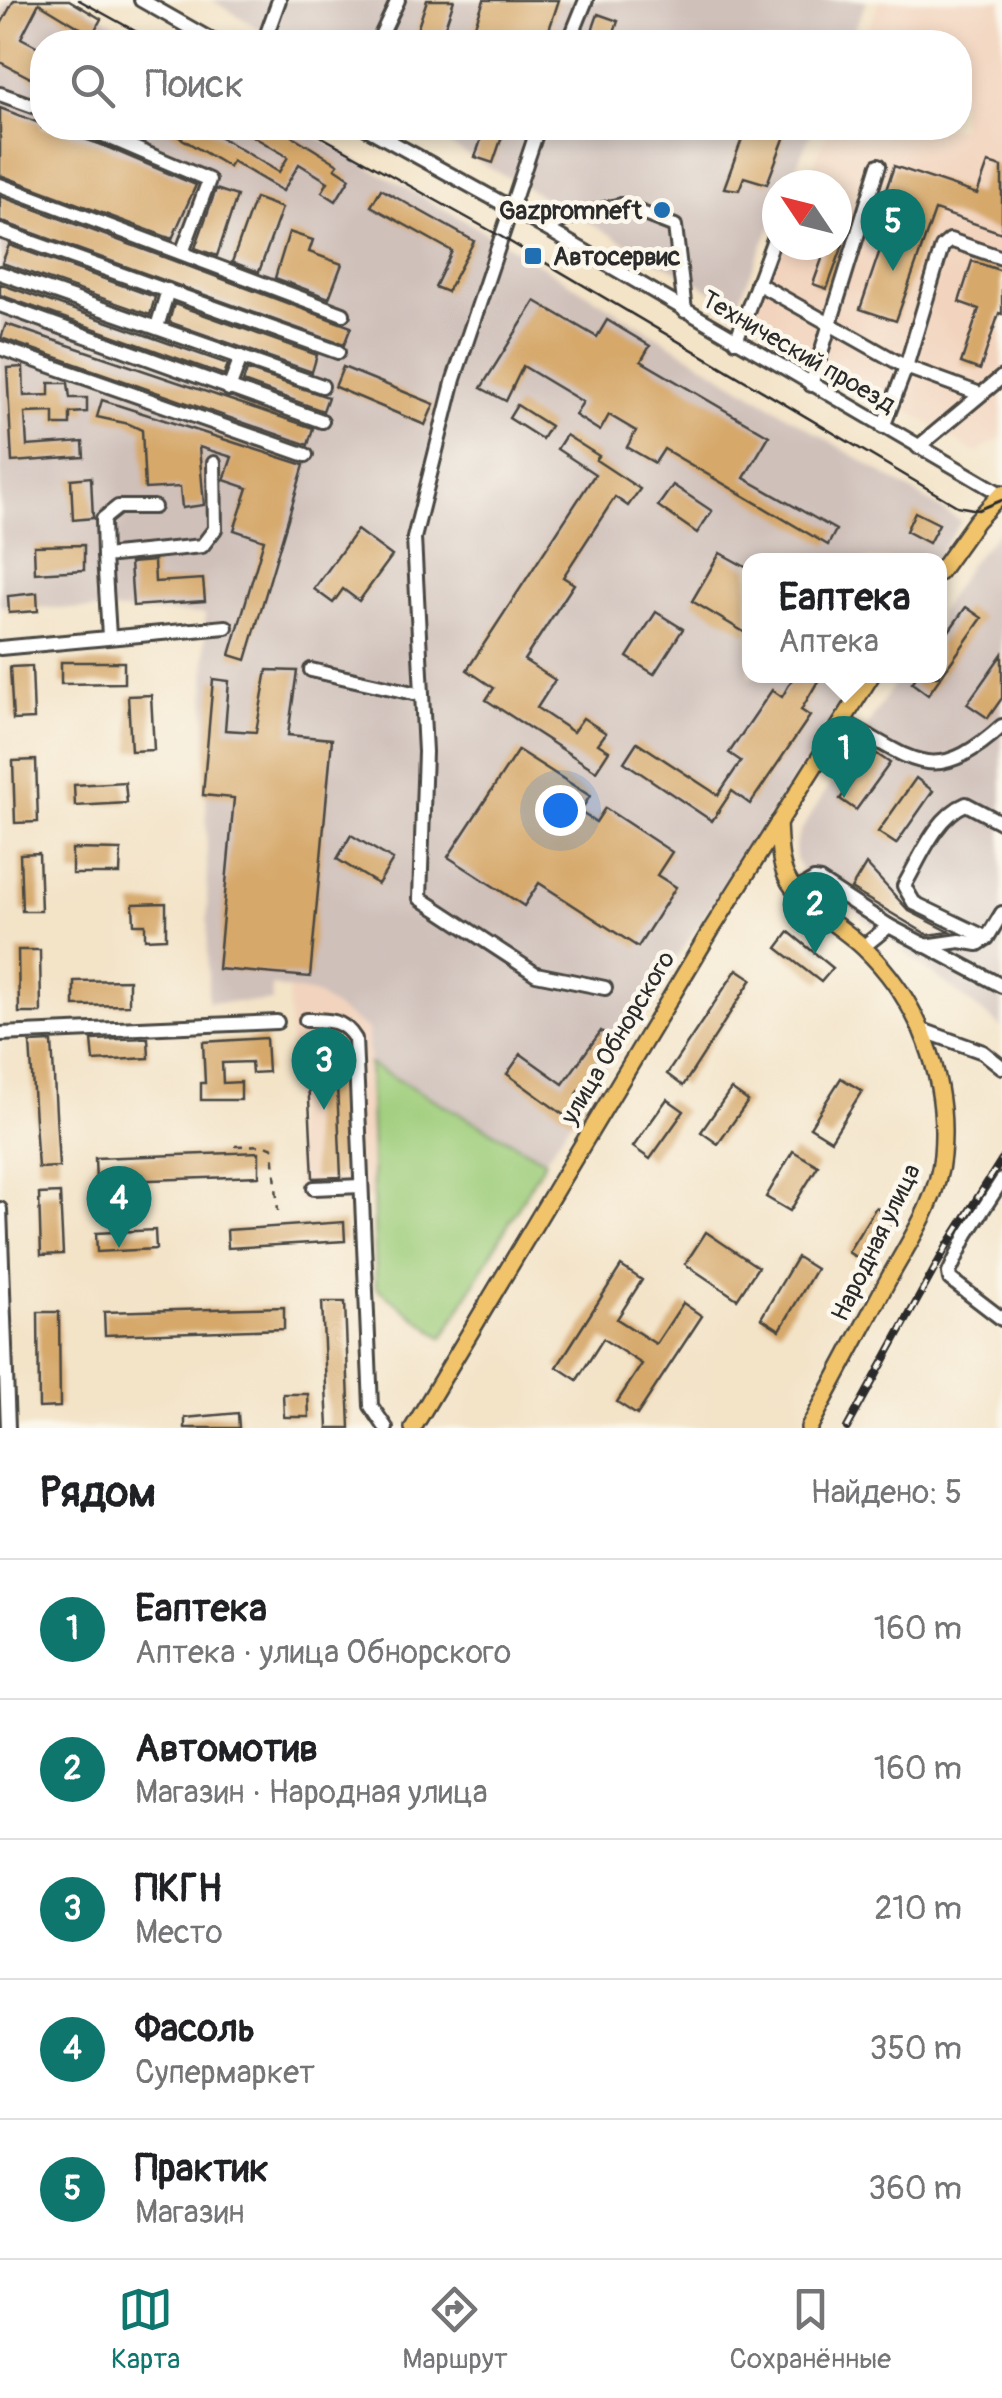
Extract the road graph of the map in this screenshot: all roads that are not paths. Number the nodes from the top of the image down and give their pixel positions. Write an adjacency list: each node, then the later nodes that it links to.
1 (140, 0): 5 (street)
2 (279, 0): 6 (street)
3 (398, 0): 7 (street)
4 (586, 0): 8 (street)
5 (193, 30)
6 (268, 30)
7 (384, 30)
8 (575, 30)
9 (0, 94): 10 (street)
10 (30, 105)
11 (115, 140): 19 (street)
12 (388, 140): 16 (street, Технический проезд)
13 (534, 140): 16 (street)
14 (879, 165): 28 (street)
15 (0, 185): 19 (street)
16 (510, 207): 17 (street, Технический проезд); 54 (street)
17 (546, 228): 26 (street, Технический проезд); 26 (street)
18 (0, 230): 24 (street)
19 (182, 253): 27 (street)
20 (1002, 258): 34 (street)
21 (766, 260): 23 (street)
22 (0, 273): 29 (street)
23 (758, 283): 28 (street); 30 (street)
24 (168, 290): 29 (street); 32 (street)
25 (0, 305): 38 (street)
26 (685, 311): 30 (street, Технический проезд)
27 (343, 314)
28 (829, 324): 34 (street); 36 (street)
29 (157, 327): 33 (street)
30 (736, 342): 36 (street, Технический проезд)
31 (0, 348): 43 (street)
32 (338, 352)
33 (241, 358): 37 (street); 38 (street)
34 (906, 367): 39 (street); 41 (street)
35 (1002, 377): 39 (street)
36 (811, 385): 41 (street, Технический проезд)
37 (322, 386)
38 (229, 389): 40 (street)
39 (980, 394): 42 (street)
40 (322, 421)
41 (883, 426): 42 (street, Технический проезд)
42 (918, 447): 45 (street, Технический проезд)
43 (306, 454)
44 (214, 463): 47 (street)
45 (1002, 494): 48 (main road)
46 (154, 506): 47 (street)
47 (104, 556): 50 (street)
48 (947, 562)
49 (226, 627): 50 (street)
50 (109, 636): 51 (street)
51 (0, 648)
52 (311, 670): 54 (street)
53 (866, 683): 55 (main road, улица Обнорского)
54 (422, 694): 66 (street)
55 (842, 721): 56 (street); 57 (main road, улица Обнорского)
56 (1002, 726)
57 (778, 823): 59 (main road); 79 (main road, улица Обнорского)
58 (1002, 824): 62 (street)
59 (796, 891): 61 (street); 64 (main road, Народная улица)
60 (1002, 913): 62 (street)
61 (888, 926): 63 (street); 64 (street)
62 (987, 938): 63 (street)
63 (925, 946): 65 (street)
64 (864, 947): 69 (main road, Народная улица)
65 (1002, 986)
66 (604, 988)
67 (306, 1020): 73 (street)
68 (277, 1022): 70 (street)
69 (922, 1030): 71 (street); 80 (main road, Народная улица)
70 (0, 1034)
71 (1002, 1068)
72 (1002, 1180): 76 (street)
73 (361, 1186): 74 (street); 78 (street)
74 (314, 1188)
75 (0, 1209): 77 (street)
76 (1002, 1319)
77 (8, 1428)
78 (386, 1428)
79 (413, 1428)
80 (809, 1428)

